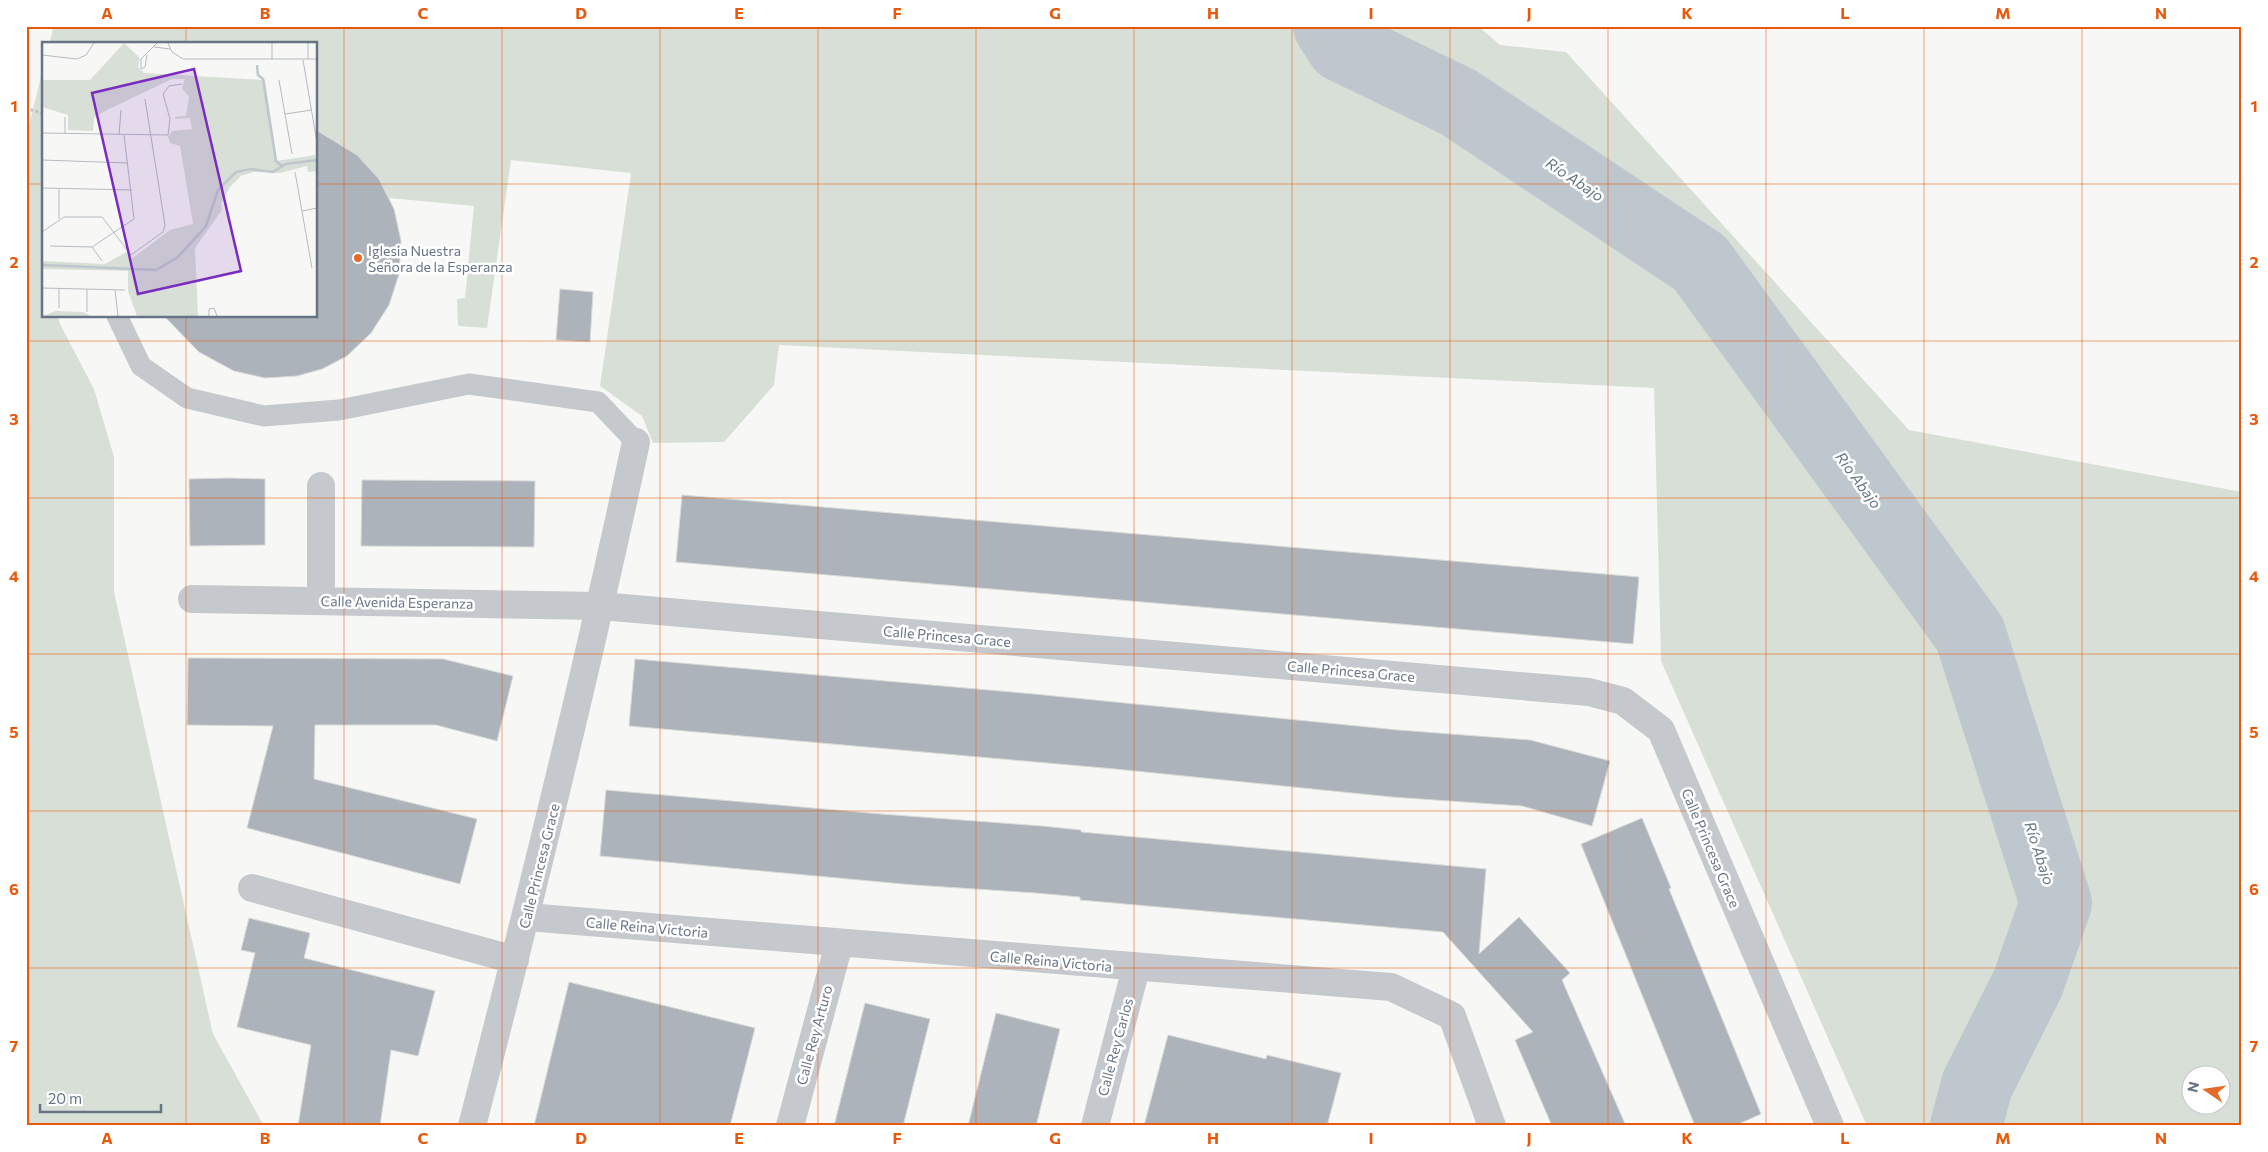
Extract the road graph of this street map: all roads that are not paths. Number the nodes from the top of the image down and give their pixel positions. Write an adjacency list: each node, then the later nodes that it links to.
1 (118, 318): 2 (lane)
2 (636, 442): 6 (street, Calle Princesa Grace)
3 (321, 486): 5 (street)
4 (192, 599): 5 (street, Calle Avenida Esperanza)
5 (321, 601): 6 (street, Calle Avenida Esperanza)
6 (601, 606): 8 (street, Calle Princesa Grace); 16 (street, Calle Princesa Grace)
7 (252, 888): 10 (street)
8 (527, 917): 9 (street, Calle Reina Victoria); 10 (street, Calle Princesa Grace)
9 (839, 944): 11 (street, Calle Reina Victoria); 13 (street, Calle Rey Arturo)
10 (515, 960): 12 (street, Calle Princesa Grace)
11 (1136, 968): 14 (street, Calle Rey Carlos); 15 (street, Calle Reina Victoria)
12 (472, 1126)
13 (790, 1126)
14 (1095, 1126)
15 (1492, 1126)
16 (1830, 1126)

